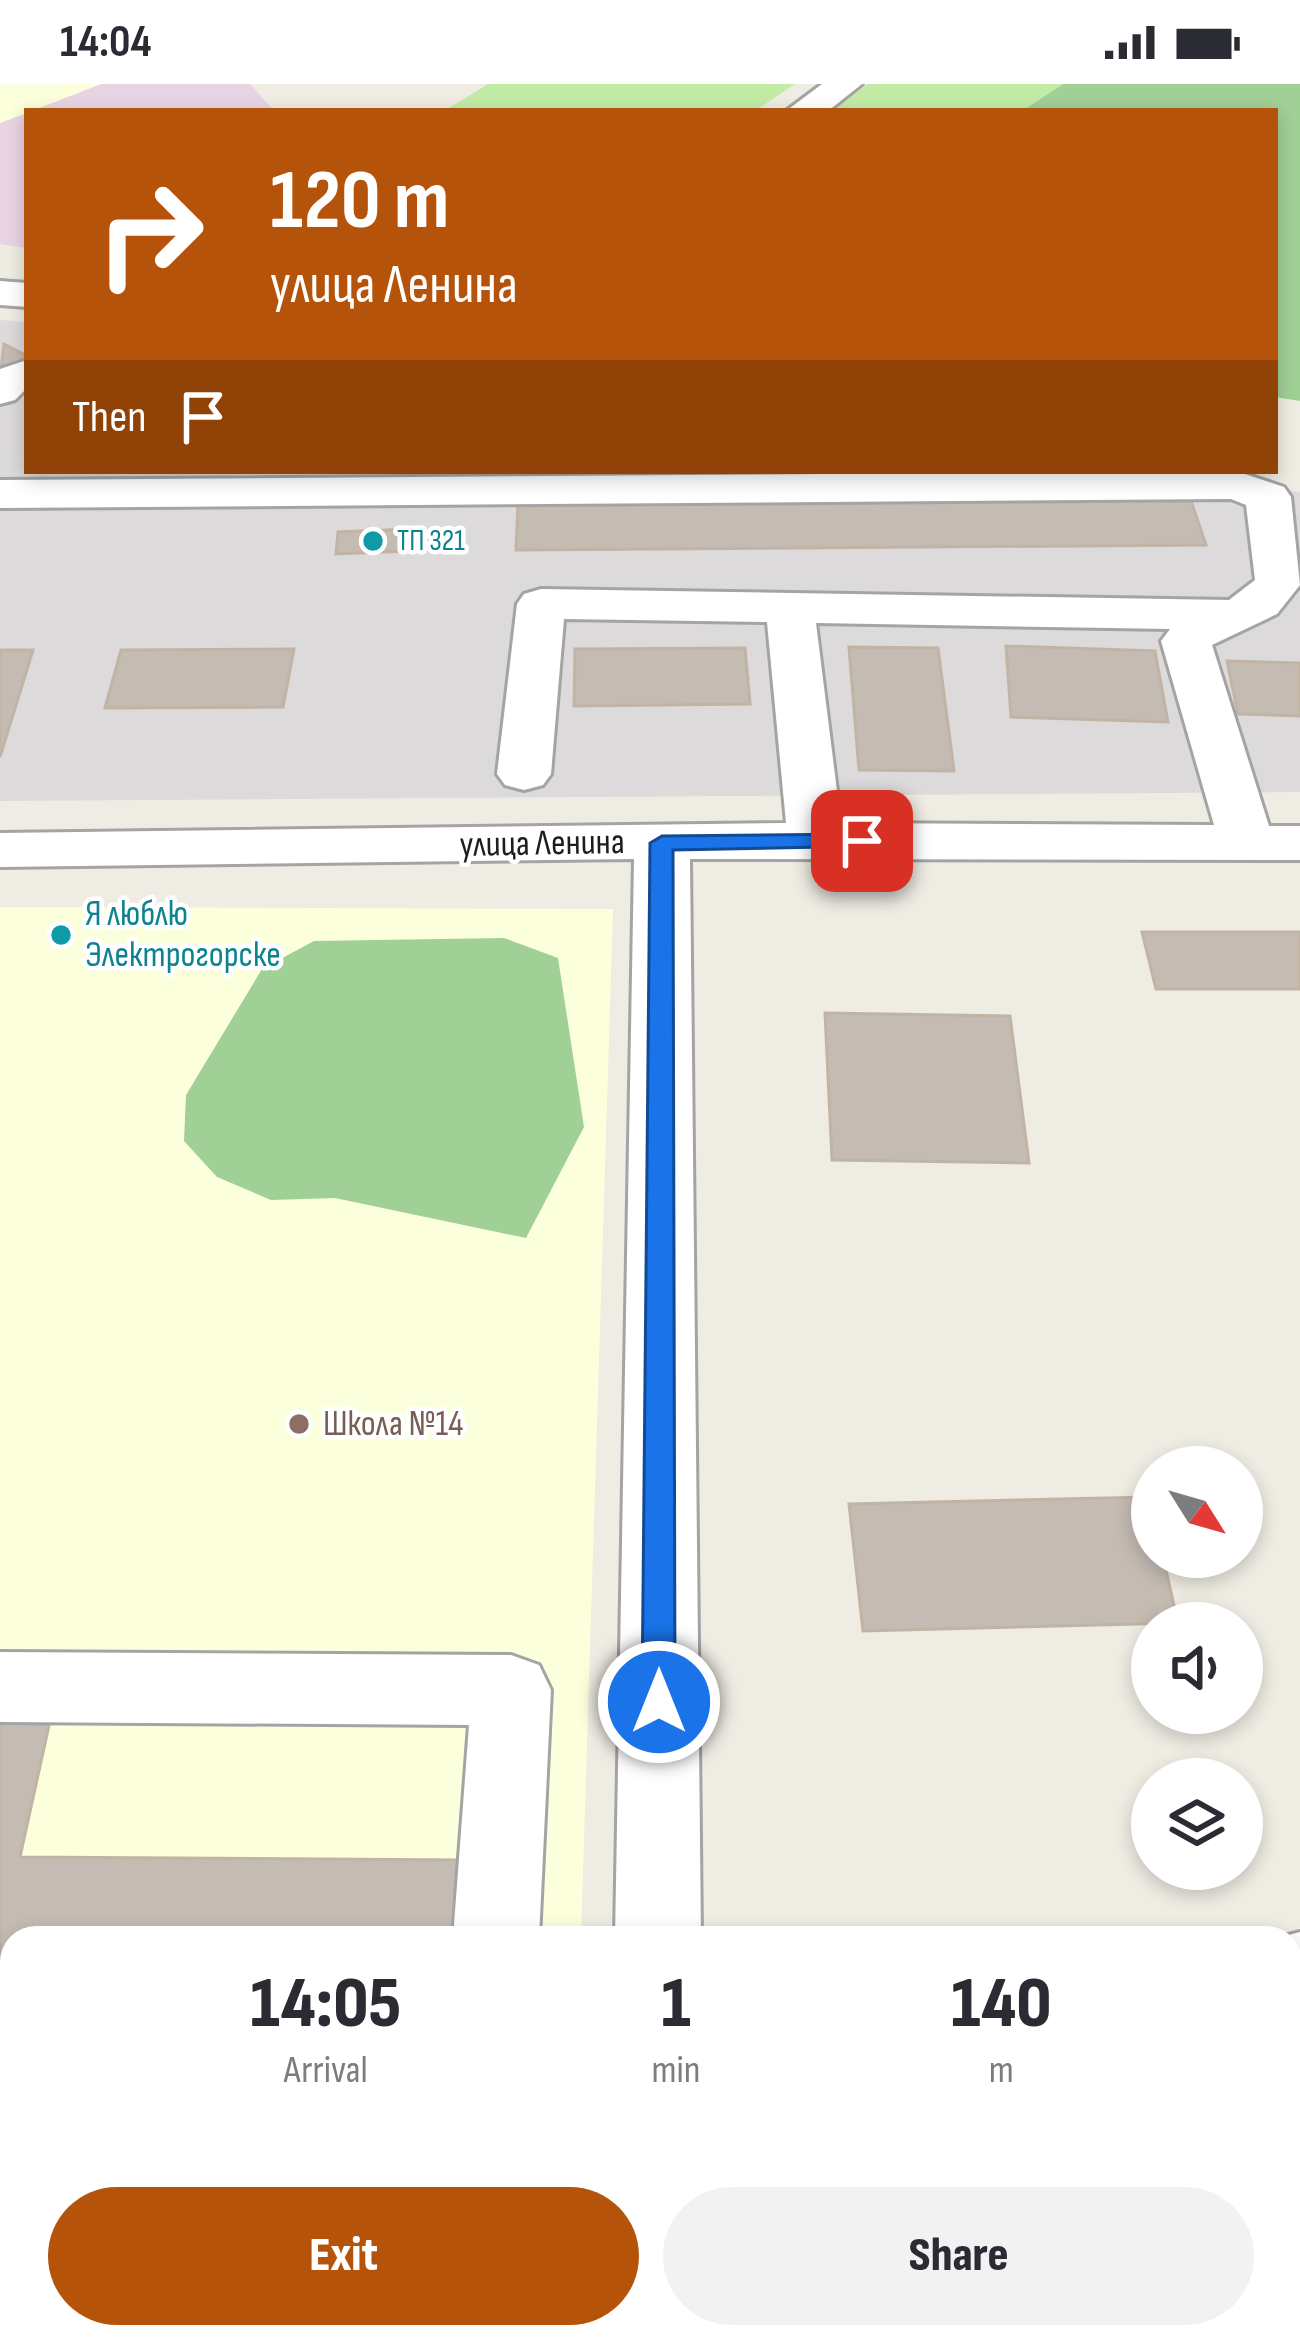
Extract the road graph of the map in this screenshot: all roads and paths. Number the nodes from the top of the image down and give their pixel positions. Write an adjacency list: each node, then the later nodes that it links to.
1 (845, 84): 2 (street)
2 (809, 108)
3 (24, 375): 4 (street)
4 (0, 391)
5 (0, 494): 7 (street)
6 (790, 608): 7 (street); 8 (street); 9 (street)
7 (1235, 615): 10 (street)
8 (524, 775)
9 (814, 841): 10 (street, улица Ленина); 11 (street, улица Ленина)
10 (1273, 842)
11 (662, 843): 12 (street, улица Ленина); 15 (street)
12 (0, 850)
13 (0, 1687): 14 (street)
14 (497, 1926)
15 (658, 1926)

